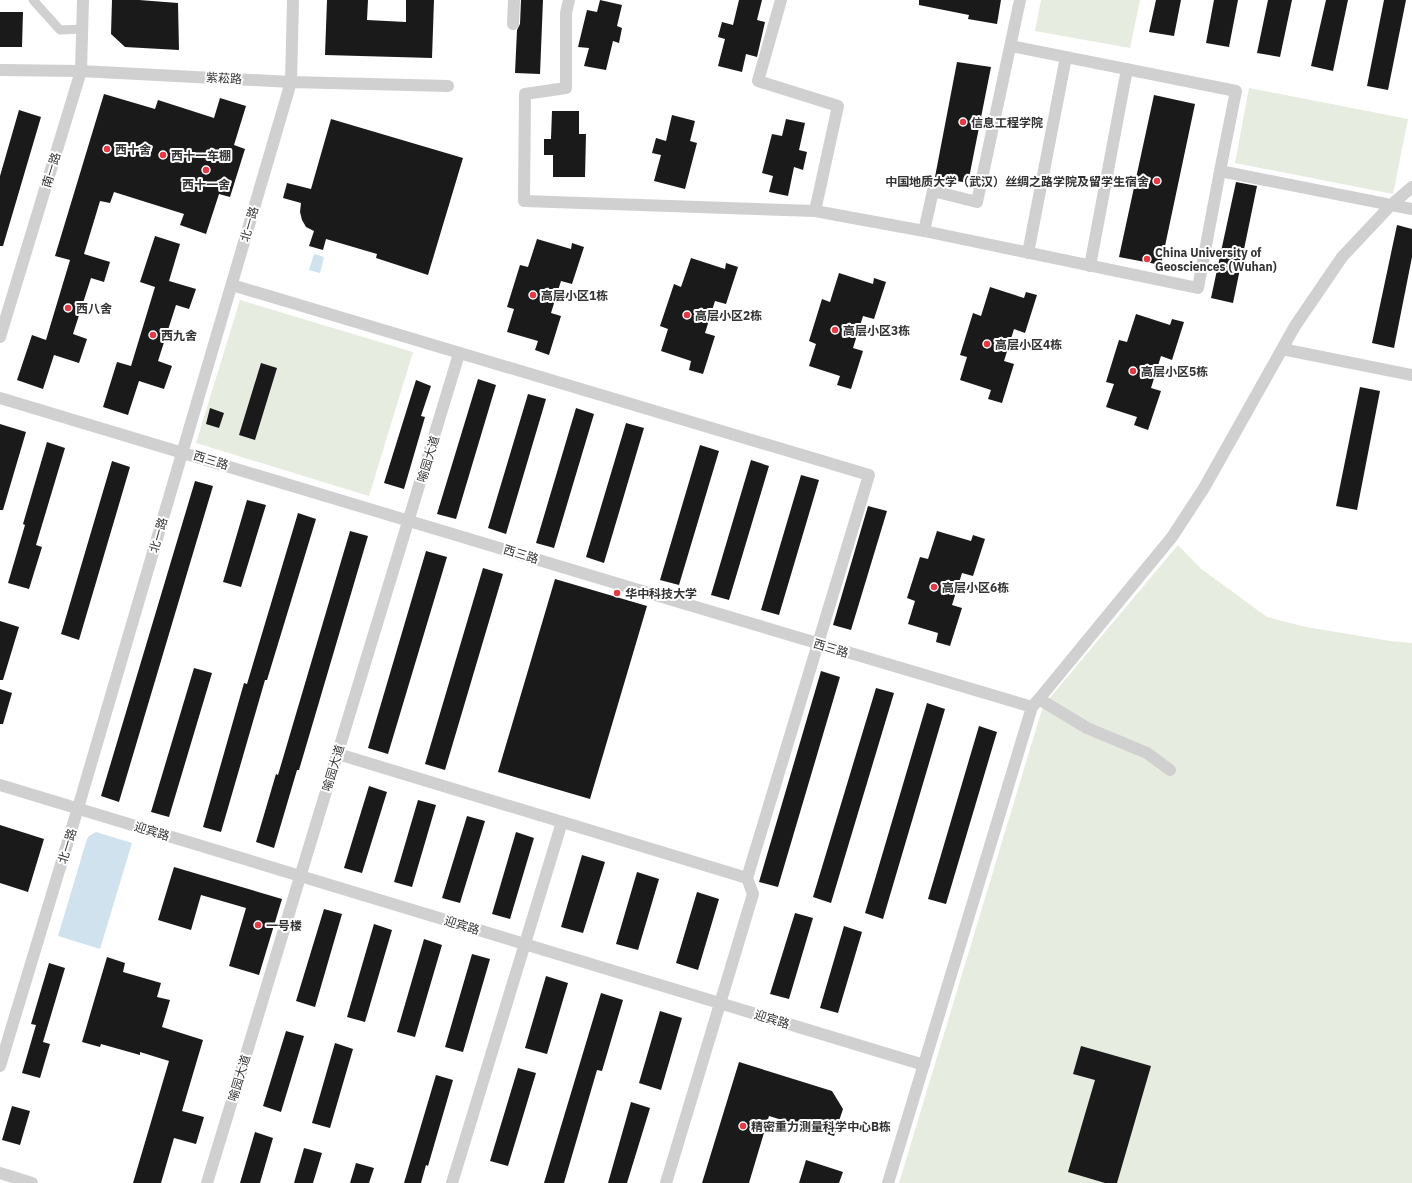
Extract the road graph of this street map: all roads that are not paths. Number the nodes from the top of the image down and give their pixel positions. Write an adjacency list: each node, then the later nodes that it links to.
1 (34, 0): 9 (street)
2 (83, 0): 9 (street, 南一路)
3 (293, 0): 15 (street, 北一路)
4 (514, 0): 8 (street)
5 (568, 0): 21 (street)
6 (781, 0): 21 (street)
7 (1020, 0): 10 (street)
8 (513, 24)
9 (82, 29): 14 (street, 南一路)
10 (1011, 46): 11 (street); 22 (street)
11 (1066, 57): 12 (street); 23 (street)
12 (1127, 69): 17 (street); 24 (street)
13 (0, 70): 14 (street, 紫菘路)
14 (81, 71): 15 (street, 紫菘路); 26 (street, 南一路)
15 (291, 82): 16 (street, 紫菘路); 25 (street, 北一路)
16 (448, 86)
17 (1220, 171): 19 (street); 24 (street)
18 (1412, 187): 19 (street)
19 (1391, 205): 20 (street); 27 (street)
20 (1412, 209)
21 (815, 211): 22 (street)
22 (924, 231): 23 (street)
23 (1028, 253): 24 (street)
24 (1090, 266)
25 (232, 285): 28 (street); 31 (street, 北一路)
26 (0, 337)
27 (1282, 349): 29 (street); 34 (street)
28 (459, 354): 32 (street, 喻园大道); 33 (street)
29 (1412, 376)
30 (0, 398): 31 (street, 西三路)
31 (183, 451): 32 (street, 西三路); 38 (street, 北一路)
32 (409, 520): 33 (street, 西三路); 35 (street, 喻园大道)
33 (818, 644): 34 (street, 西三路); 41 (street)
34 (1036, 703): 36 (street, 西三路); 44 (street)
35 (338, 754): 39 (street); 40 (street, 喻园大道)
36 (1170, 770)
37 (0, 785): 38 (street, 迎宾路)
38 (78, 808): 40 (street, 迎宾路); 45 (street, 北一路)
39 (562, 822): 41 (street); 42 (street)
40 (301, 876): 42 (street, 迎宾路); 48 (street, 喻园大道)
41 (747, 878): 43 (street)
42 (525, 944): 43 (street, 迎宾路); 49 (street)
43 (720, 1003): 44 (street, 迎宾路); 50 (street)
44 (924, 1065): 51 (street)
45 (0, 1066)
46 (0, 1173): 47 (street)
47 (32, 1183)
48 (207, 1183)
49 (452, 1183)
50 (666, 1183)
51 (888, 1183)

